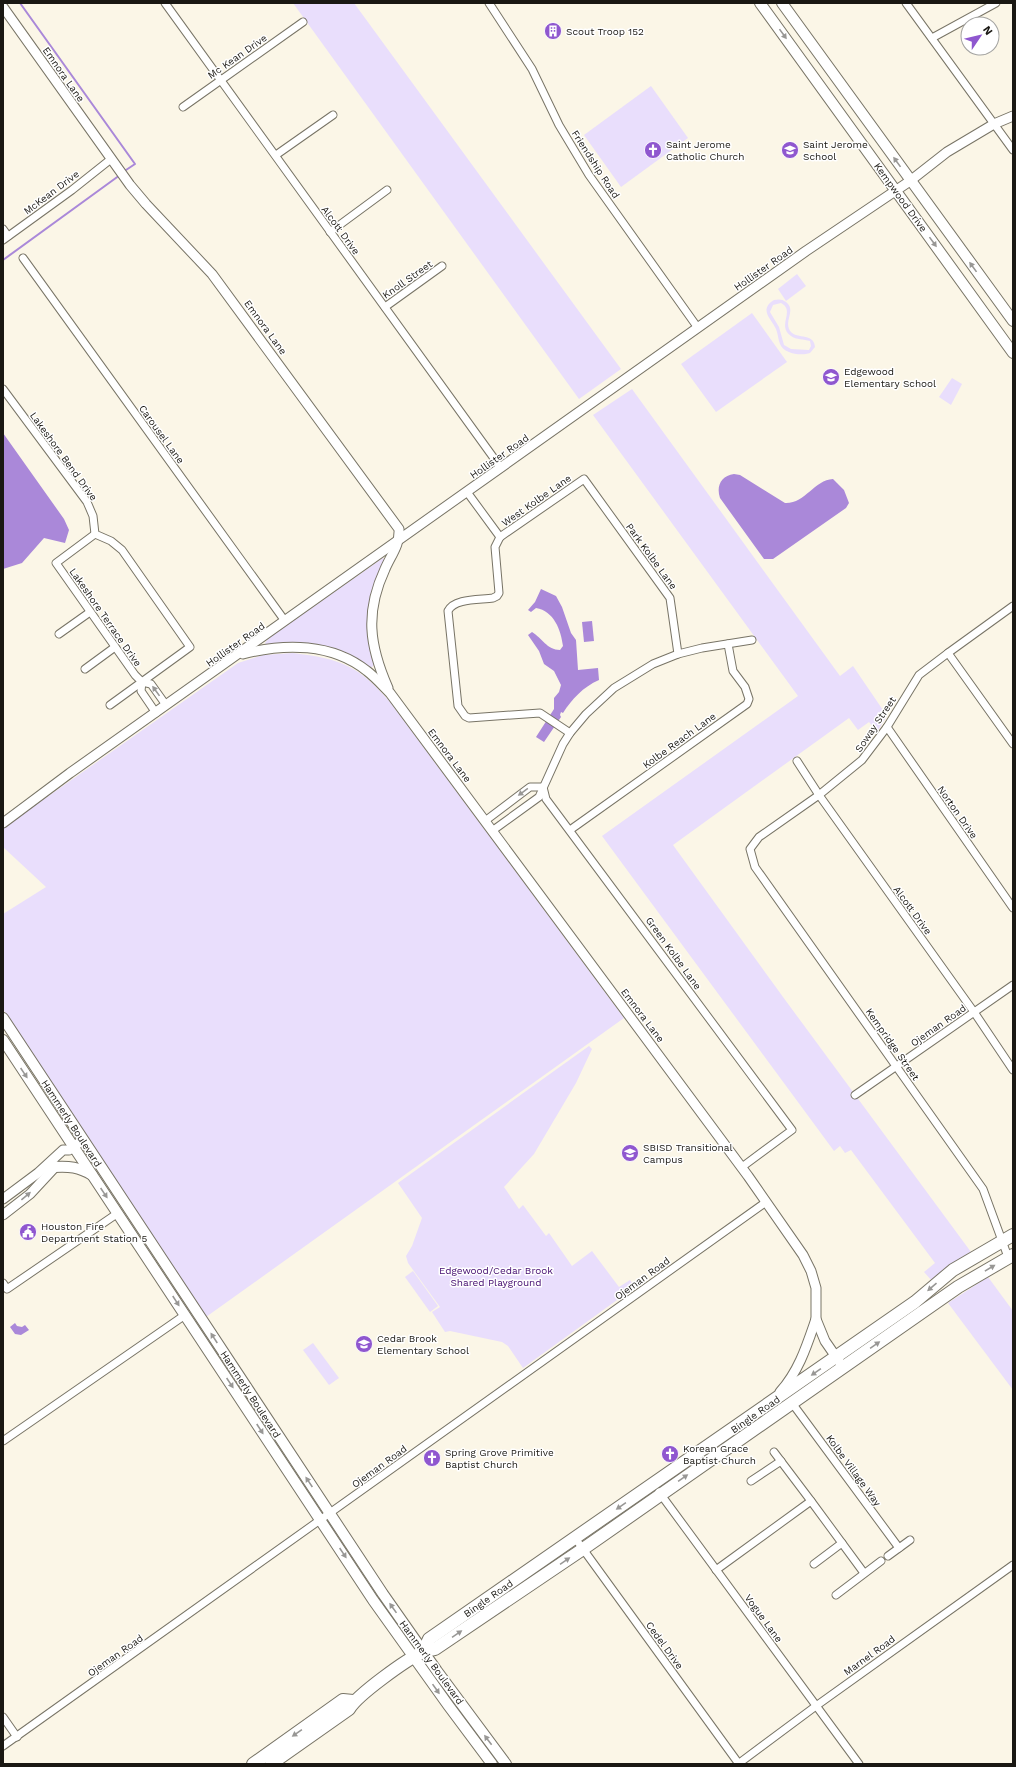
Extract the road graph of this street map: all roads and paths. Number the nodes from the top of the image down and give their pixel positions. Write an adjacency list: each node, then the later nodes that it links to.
1 (165, 3): 11 (street, Alcott Drive)
2 (489, 3): 32 (street, Friendship Road)
3 (760, 3): 12 (main road, Kempwood Drive, one-way to 12)
4 (782, 3): 10 (main road, Kempwood Drive)
5 (906, 3): 9 (street)
6 (996, 3): 9 (street)
7 (3, 7): 19 (street, Emnora Lane)
8 (303, 22): 11 (street, Mc Kean Drive)
9 (932, 38): 16 (street)
10 (834, 76): 12 (main road); 20 (main road, Kempwood Drive, one-way to 10)
11 (221, 80): 13 (street, Mc Kean Drive); 18 (street, Alcott Drive)
12 (820, 85): 22 (main road, Kempwood Drive)
13 (183, 107)
14 (332, 115): 18 (street)
15 (1013, 116): 16 (street, Hollister Road)
16 (994, 124): 17 (street); 20 (street, Hollister Road)
17 (1013, 150)
18 (276, 155): 24 (street, Alcott Drive)
19 (111, 158): 25 (street, McKean Drive); 40 (street, Emnora Lane)
20 (910, 181): 22 (street, Hollister Road); 28 (main road, Kempwood Drive, one-way to 20)
21 (387, 190): 24 (street)
22 (896, 190): 29 (main road, Kempwood Drive, one-way to 29); 32 (street, Hollister Road)
23 (3, 229): 25 (street)
24 (330, 232): 30 (street, Alcott Drive)
25 (6, 238)
26 (23, 258): 43 (street, Carousel Lane)
27 (442, 266): 30 (street, Knoll Street)
28 (985, 283): 29 (main road); 31 (main road, Kempwood Drive)
29 (970, 293): 33 (main road, Kempwood Drive)
30 (385, 307): 35 (street, Alcott Drive)
31 (1013, 321)
32 (698, 328): 35 (street, Hollister Road)
33 (1013, 353)
34 (3, 389): 38 (street, Lakeshore Bend Drive)
35 (501, 468): 37 (street, Hollister Road)
36 (584, 479): 39 (street, West Kolbe Lane); 49 (street, Park Kolbe Lane)
37 (467, 492): 39 (street); 40 (street, Hollister Road)
38 (95, 534): 42 (street, Lakeshore Terrace Drive); 52 (street)
39 (500, 538): 58 (street)
40 (400, 540): 43 (street, Hollister Road); 53 (street, Emnora Lane)
41 (1013, 606): 48 (street, Soway Street)
42 (90, 612): 44 (street); 47 (street, Lakeshore Terrace Drive)
43 (285, 621): 50 (street, Hollister Road)
44 (59, 634)
45 (752, 640): 46 (street)
46 (728, 644): 49 (street); 65 (street, Kolbe Reach Lane)
47 (115, 647): 51 (street); 52 (street, Lakeshore Terrace Drive)
48 (948, 652): 57 (street, Soway Street); 59 (street)
49 (678, 654): 58 (street)
50 (238, 655): 53 (street, Emnora Lane); 55 (street, Hollister Road)
51 (85, 668)
52 (142, 682): 54 (street); 55 (street, Lakeshore Terrace Drive, one-way to 52); 56 (street, Lakeshore Terrace Drive)
53 (390, 693): 63 (street, Emnora Lane)
54 (110, 705)
55 (166, 705): 56 (street, Hollister Road)
56 (156, 712): 64 (street, Hollister Road)
57 (887, 727): 62 (street, Soway Street); 68 (street, Norton Drive)
58 (570, 733): 61 (street)
59 (1013, 744)
60 (797, 761): 62 (street, Alcott Drive)
61 (543, 787): 63 (street, one-way to 63); 65 (street, Green Kolbe Lane); 66 (street)
62 (819, 795): 67 (street, Soway Street); 70 (street, Alcott Drive)
63 (485, 821): 66 (street, Emnora Lane)
64 (3, 823)
65 (570, 830): 79 (street, Green Kolbe Lane)
66 (492, 831): 79 (street, Emnora Lane)
67 (750, 849): 73 (street, Kempridge Street)
68 (1013, 908)
69 (1013, 985): 70 (street, Ojeman Road)
70 (974, 1012): 73 (street, Ojeman Road); 74 (street, Alcott Drive)
71 (3, 1018): 76 (main road, Hammerly Boulevard)
72 (3, 1040): 77 (main road, Hammerly Boulevard, one-way to 77)
73 (896, 1066): 75 (street, Ojeman Road); 86 (street, Kempridge Street)
74 (1013, 1070)
75 (855, 1095)
76 (83, 1140): 77 (street); 88 (main road, Hammerly Boulevard)
77 (71, 1148): 78 (street); 80 (main road, Hammerly Boulevard); 81 (street)
78 (54, 1167): 80 (main road); 84 (street, one-way to 78)
79 (742, 1167): 82 (street, Emnora Lane)
80 (94, 1176): 83 (main road, Hammerly Boulevard, one-way to 83)
81 (3, 1199)
82 (766, 1202): 94 (street, Emnora Lane); 108 (street, Ojeman Road)
83 (118, 1213): 89 (main road, Hammerly Boulevard); 90 (street)
84 (3, 1215)
85 (1013, 1235): 86 (main road, Bingle Road)
86 (1002, 1240): 87 (street, Kempridge Street); 91 (main road, Bingle Road, one-way to 91)
87 (1010, 1256): 92 (main road, Bingle Road, one-way to 87)
88 (171, 1271): 89 (main road); 96 (main road, Hammerly Boulevard, one-way to 88)
89 (160, 1278): 93 (main road, Hammerly Boulevard, one-way to 93)
90 (3, 1283)
91 (915, 1302): 92 (main road); 95 (main road, Bingle Road)
92 (922, 1312): 95 (main road, Bingle Road, one-way to 92)
93 (185, 1315): 97 (main road, Hammerly Boulevard, one-way to 97); 101 (street)
94 (816, 1319): 95 (street, Emnora Lane); 99 (street)
95 (840, 1362): 98 (main road, Bingle Road); 99 (main road, Bingle Road, one-way to 99)
96 (248, 1390): 97 (main road); 108 (main road, Hammerly Boulevard, one-way to 96)
97 (239, 1396): 109 (main road, Hammerly Boulevard, one-way to 109)
98 (792, 1403): 100 (main road, Bingle Road); 113 (street, Kolbe Village Way)
99 (770, 1404): 100 (main road, Bingle Road)
100 (737, 1433): 105 (main road, Bingle Road); 106 (main road, Bingle Road, one-way to 100)
101 (3, 1441)
102 (774, 1452): 103 (street)
103 (781, 1461): 104 (street); 107 (street)
104 (751, 1481)
105 (653, 1483): 106 (street, Vogue Lane); 110 (main road, Bingle Road, one-way to 110)
106 (660, 1494): 114 (main road, Bingle Road); 119 (street, Vogue Lane)
107 (811, 1501): 112 (street); 119 (street)
108 (330, 1514): 109 (street, Ojeman Road); 124 (main road, Hammerly Boulevard, one-way to 108)
109 (321, 1521): 124 (main road, Hammerly Boulevard, one-way to 124); 128 (street, Ojeman Road)
110 (575, 1538): 114 (street, Cedel Drive); 121 (main road, Bingle Road)
111 (910, 1540): 113 (street)
112 (842, 1543): 117 (street); 120 (street)
113 (899, 1548): 115 (street)
114 (583, 1549): 123 (main road, Bingle Road, one-way to 114); 134 (street, Cedel Drive)
115 (888, 1556)
116 (881, 1561): 120 (street)
117 (814, 1564)
118 (1013, 1564): 125 (street, Marnel Road)
119 (716, 1570): 125 (street, Vogue Lane)
120 (864, 1573): 122 (street)
121 (504, 1587): 123 (main road); 124 (main road, Bingle Road)
122 (836, 1595)
123 (511, 1597): 124 (main road, Bingle Road, one-way to 123)
124 (419, 1654): 127 (main road, Bingle Road); 132 (main road, Hammerly Boulevard, one-way to 132); 133 (main road, Hammerly Boulevard, one-way to 124)
125 (816, 1706): 134 (street, Marnel Road); 135 (street, Vogue Lane)
126 (3, 1717): 128 (street)
127 (320, 1723): 130 (main road, Bingle Road, one-way to 130); 131 (main road, Bingle Road)
128 (17, 1737): 129 (street, Ojeman Road)
129 (3, 1746)
130 (253, 1764)
131 (271, 1764)
132 (492, 1764)
133 (506, 1764)
134 (738, 1764)
135 (859, 1764)

